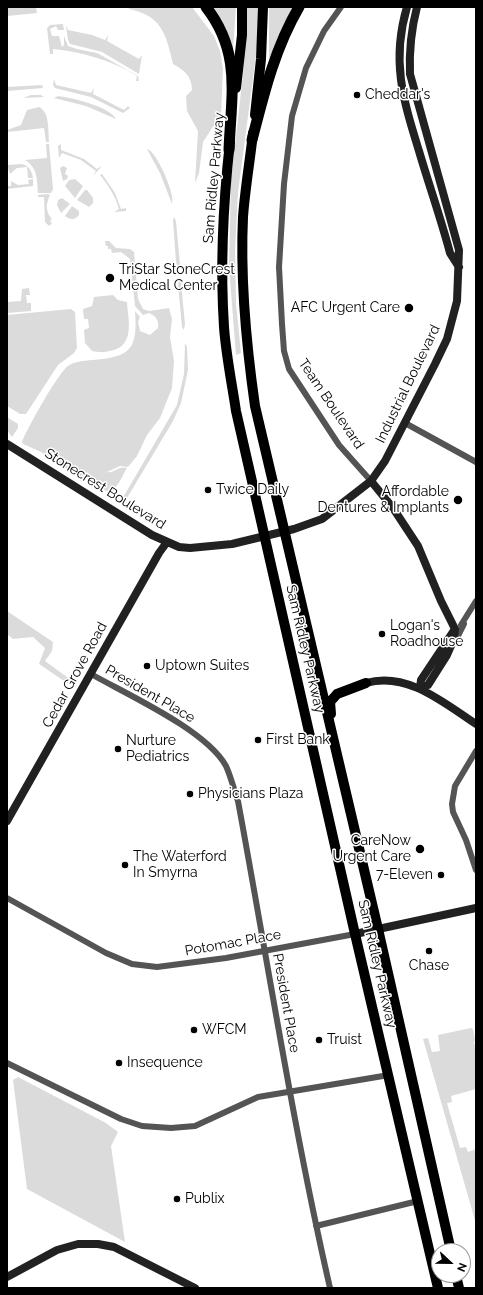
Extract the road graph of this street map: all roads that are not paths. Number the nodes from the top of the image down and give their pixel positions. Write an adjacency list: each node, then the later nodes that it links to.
1 (206, 7): 9 (highway)
2 (242, 7): 9 (main road, Sam Ridley Parkway)
3 (263, 7): 8 (main road, Sam Ridley Parkway)
4 (299, 7): 8 (highway)
5 (341, 7): 14 (street, Team Boulevard)
6 (407, 7): 10 (street)
7 (417, 7): 10 (street, Industrial Boulevard)
8 (252, 140): 15 (main road, Sam Ridley Parkway)
9 (229, 150): 16 (main road, Sam Ridley Parkway)
10 (459, 267): 11 (street, Industrial Boulevard)
11 (405, 423): 13 (street); 14 (street, Industrial Boulevard)
12 (7, 444): 17 (street, Stonecrest Boulevard)
13 (476, 462)
14 (371, 481): 15 (street, Industrial Boulevard); 20 (street, Team Boulevard)
15 (284, 533): 16 (street, Industrial Boulevard); 29 (main road, Sam Ridley Parkway)
16 (265, 538): 17 (street, Stonecrest Boulevard); 35 (main road, Sam Ridley Parkway)
17 (167, 542): 24 (street, Cedar Grove Road)
18 (476, 601): 19 (street)
19 (464, 624): 20 (street); 21 (street)
20 (456, 629): 21 (street); 22 (street)
21 (446, 655): 23 (street)
22 (431, 663): 23 (street); 26 (street)
23 (439, 668): 26 (street)
24 (91, 674): 30 (street, Cedar Grove Road); 36 (street, President Place)
25 (366, 683): 26 (street); 29 (main road)
26 (420, 688): 27 (street)
27 (476, 724)
28 (476, 751): 31 (street)
29 (346, 796): 34 (main road, Sam Ridley Parkway)
30 (7, 821)
31 (476, 870)
32 (7, 898): 36 (street, Potomac Place)
33 (476, 908): 34 (street, Potomac Place)
34 (378, 929): 35 (street, Potomac Place); 42 (main road, Sam Ridley Parkway)
35 (355, 934): 36 (street, Potomac Place); 38 (main road, Sam Ridley Parkway)
36 (265, 951): 39 (street, President Place)
37 (7, 1063): 39 (street)
38 (389, 1074): 39 (street); 40 (main road, Sam Ridley Parkway)
39 (290, 1092): 41 (street, President Place)
40 (418, 1201): 41 (street); 46 (main road, Sam Ridley Parkway)
41 (316, 1226): 45 (street, President Place)
42 (448, 1243)
43 (7, 1277): 44 (street)
44 (195, 1288)
45 (330, 1288)
46 (438, 1288)

